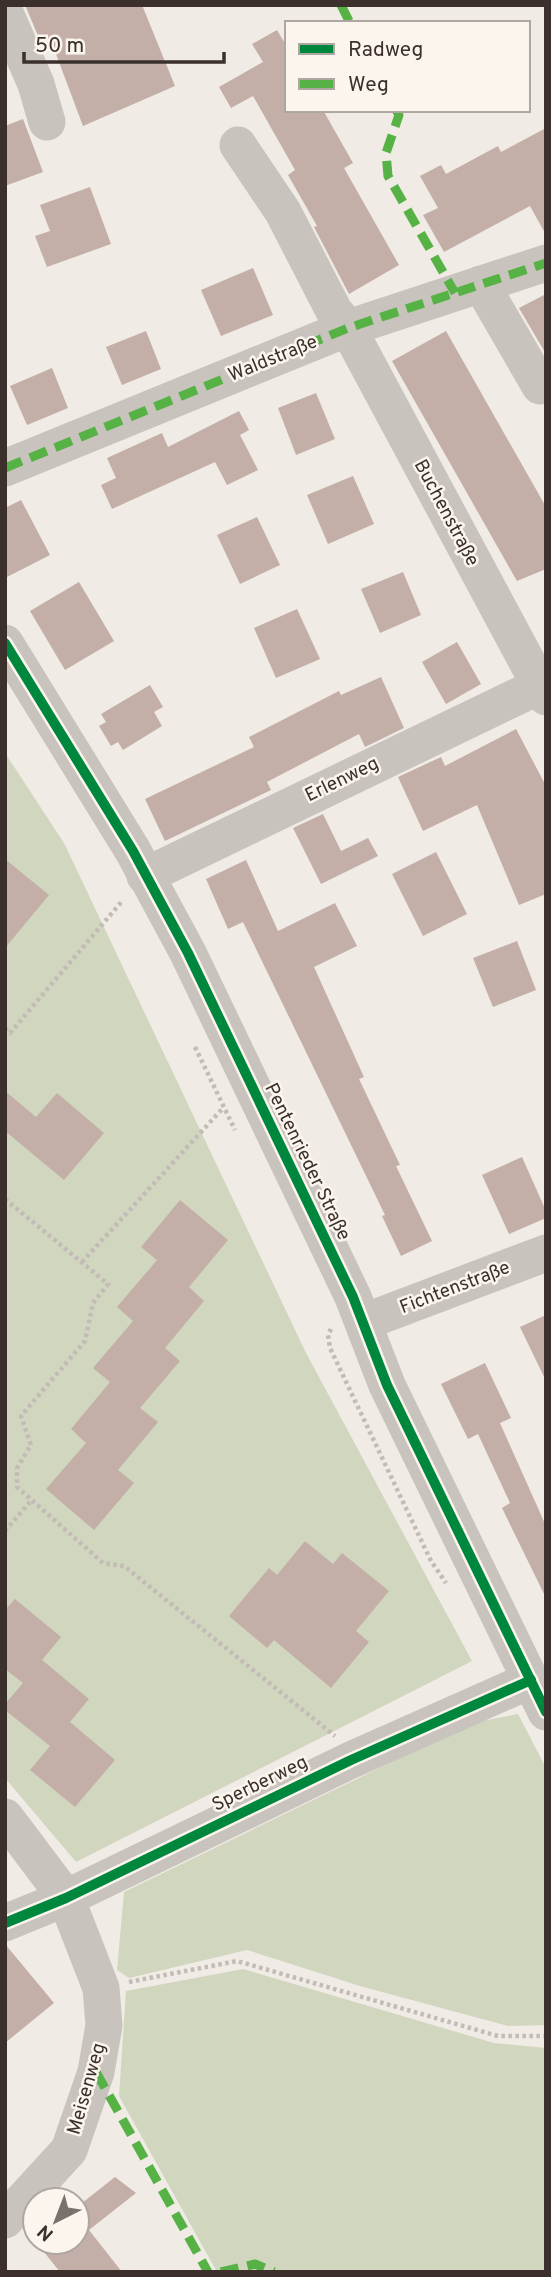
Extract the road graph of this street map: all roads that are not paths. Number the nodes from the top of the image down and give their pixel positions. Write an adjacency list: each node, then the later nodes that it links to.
1 (5, 13): 2 (street)
2 (47, 122)
3 (238, 145): 6 (street, Buchenstraße)
4 (546, 263): 5 (street, Waldstraße)
5 (481, 285): 6 (street, Waldstraße); 7 (street)
6 (348, 328): 8 (street, Waldstraße); 10 (street, Buchenstraße)
7 (540, 386)
8 (5, 468)
9 (5, 643): 11 (street, Pentenrieder Straße)
10 (540, 676): 11 (street, Erlenweg)
11 (145, 876): 13 (street, Pentenrieder Straße)
12 (546, 1253): 13 (street, Fichtenstraße)
13 (364, 1322): 14 (street, Pentenrieder Straße)
14 (536, 1677): 16 (street, Sperberweg)
15 (5, 1817): 16 (street, Meisenweg)
16 (66, 1898): 17 (street, Sperberweg); 18 (street, Meisenweg)
17 (5, 1923)
18 (5, 2220)

